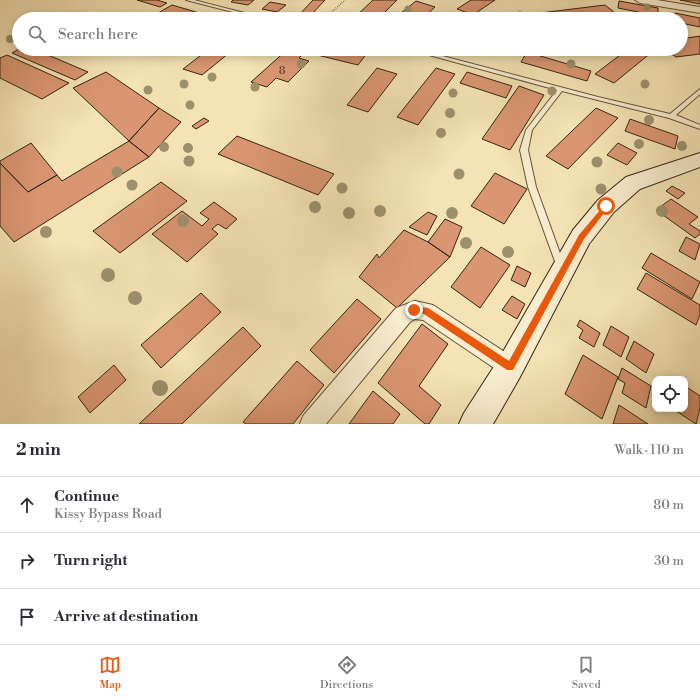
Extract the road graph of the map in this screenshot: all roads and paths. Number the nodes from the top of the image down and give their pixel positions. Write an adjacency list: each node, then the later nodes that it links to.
1 (188, 0): 5 (lane)
2 (345, 0): 6 (path)
3 (644, 0): 4 (street)
4 (700, 10)
5 (237, 12)
6 (332, 12)
7 (436, 56): 8 (lane)
8 (560, 89): 10 (lane); 13 (lane)
9 (700, 91): 10 (lane)
10 (671, 116): 11 (lane)
11 (700, 128)
12 (700, 160): 13 (main road)
13 (562, 271): 14 (main road)
14 (510, 367): 15 (street); 16 (main road)
15 (311, 424)
16 (476, 424)

